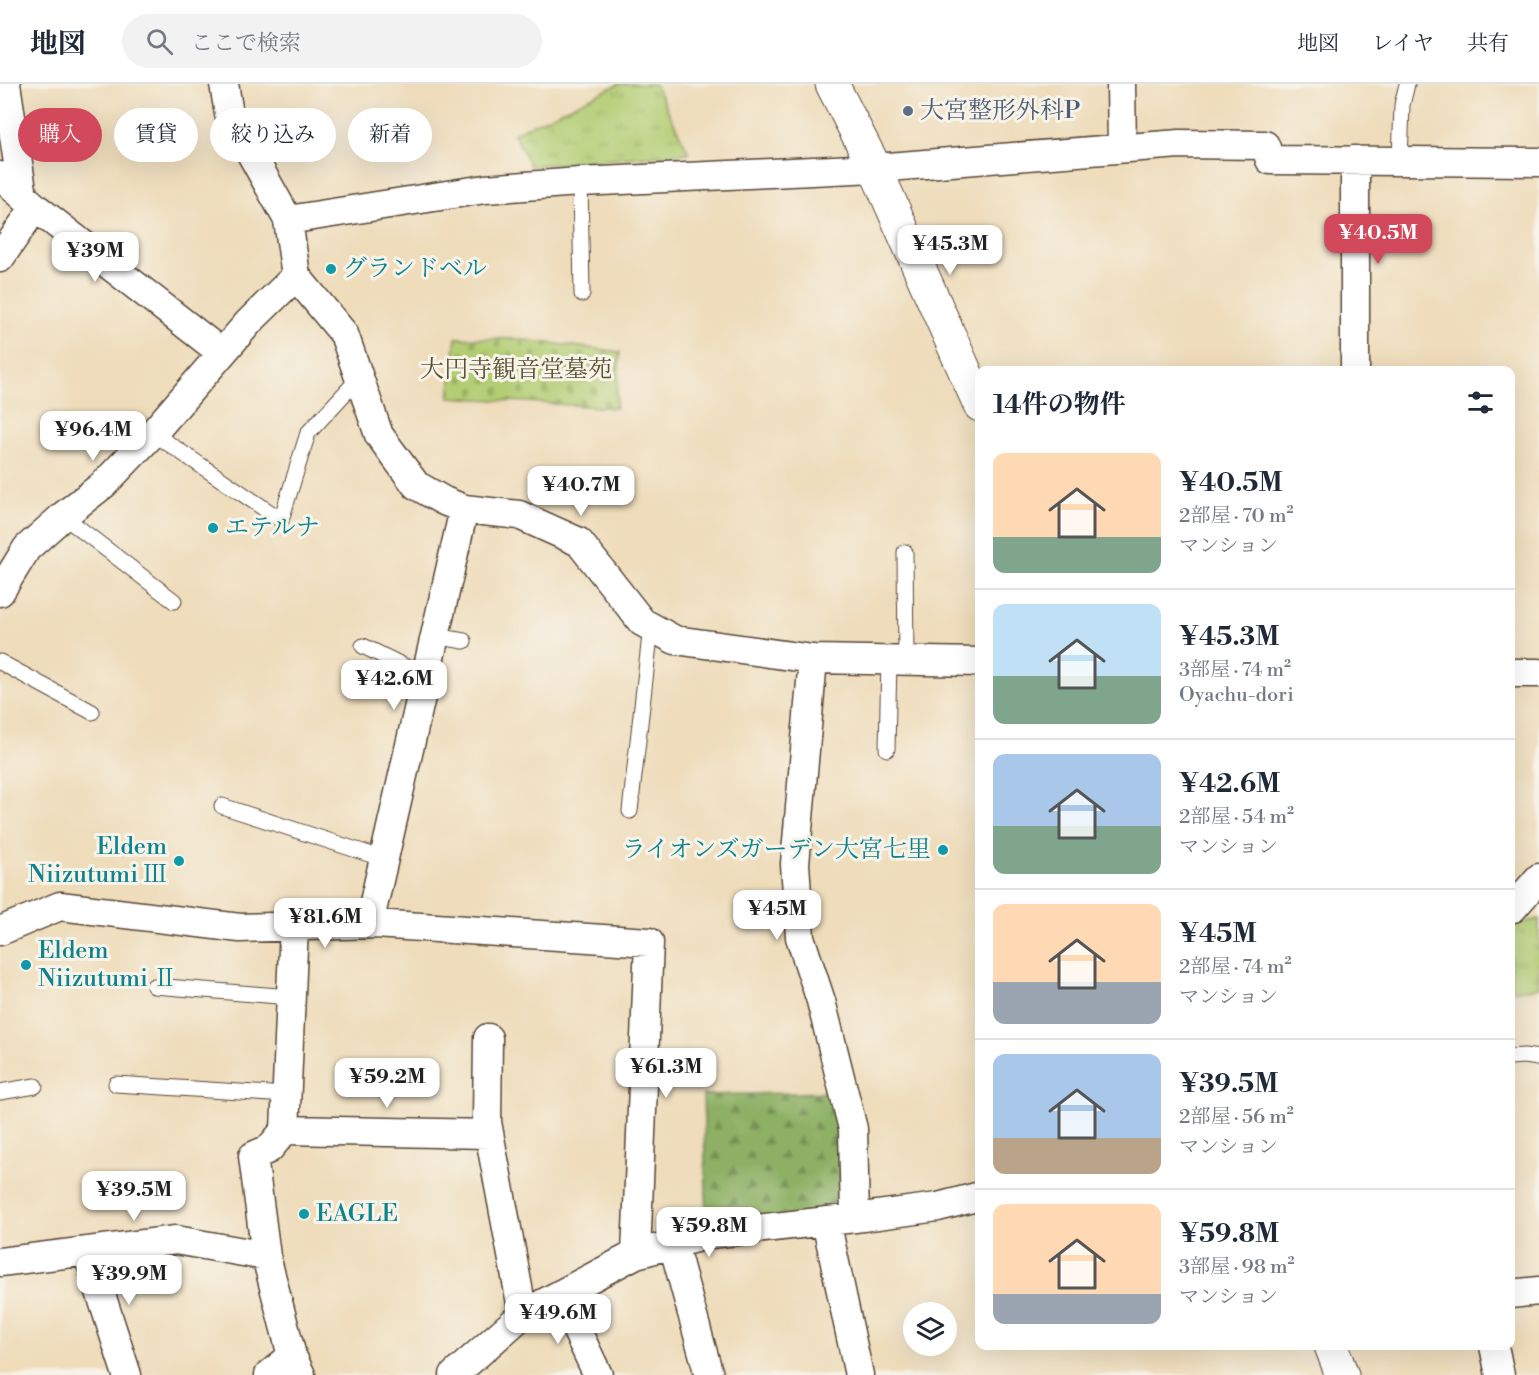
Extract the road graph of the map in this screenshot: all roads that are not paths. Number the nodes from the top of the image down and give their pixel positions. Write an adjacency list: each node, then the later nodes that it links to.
1 (6, 84): 13 (street)
2 (224, 84): 14 (street)
3 (832, 84): 10 (street)
4 (1121, 84): 6 (street)
5 (1407, 84): 8 (lane)
6 (1122, 148): 7 (street); 10 (street)
7 (1355, 160): 8 (street); 19 (street)
8 (1400, 160): 9 (street)
9 (1539, 162)
10 (874, 168): 12 (street); 21 (street)
11 (0, 176): 13 (street)
12 (580, 182): 14 (street); 17 (lane)
13 (29, 202): 15 (street); 18 (street)
14 (288, 220): 16 (street)
15 (0, 258)
16 (296, 276): 18 (street); 20 (street)
17 (582, 294)
18 (222, 353): 22 (street)
19 (1355, 366)
20 (359, 378): 22 (lane); 23 (street)
21 (975, 394)
22 (153, 433): 24 (street)
23 (464, 509): 28 (street); 29 (street)
24 (63, 516): 26 (street); 27 (lane)
25 (905, 552): 33 (lane)
26 (0, 592)
27 (174, 601)
28 (651, 627): 32 (street); 42 (lane)
29 (435, 636): 30 (lane); 38 (street)
30 (464, 641)
31 (363, 646): 38 (lane)
32 (813, 658): 33 (street); 61 (street)
33 (897, 660): 35 (street); 40 (lane)
34 (0, 662): 39 (lane)
35 (975, 662)
36 (1515, 673): 37 (street)
37 (1539, 673)
38 (426, 677): 43 (street)
39 (92, 712)
40 (887, 749)
41 (222, 806): 43 (lane)
42 (630, 811)
43 (384, 859): 46 (street)
44 (1539, 878): 45 (street)
45 (1515, 906)
46 (369, 924): 47 (street); 65 (street)
47 (294, 926): 48 (street); 50 (street)
48 (0, 931)
49 (154, 986): 50 (lane)
50 (291, 997): 57 (street)
51 (488, 1038): 59 (street)
52 (1515, 1057): 53 (lane)
53 (1539, 1058)
54 (116, 1084): 57 (lane)
55 (35, 1086): 56 (lane)
56 (0, 1092)
57 (287, 1095): 58 (street)
58 (285, 1130): 59 (street); 66 (street)
59 (489, 1134): 71 (street)
60 (975, 1197): 61 (street)
61 (855, 1218): 62 (street)
62 (826, 1221): 63 (street); 80 (street)
63 (673, 1244): 65 (street); 79 (street)
64 (87, 1251): 66 (street); 67 (street); 75 (street)
65 (636, 1254): 70 (street)
66 (266, 1256): 74 (street)
67 (0, 1262)
68 (1539, 1291): 69 (street)
69 (1515, 1293)
70 (560, 1295): 71 (street); 78 (street)
71 (523, 1314): 77 (street)
72 (1333, 1350): 81 (street)
73 (1495, 1350): 82 (street)
74 (297, 1365): 76 (street)
75 (127, 1375)
76 (270, 1375)
77 (454, 1375)
78 (598, 1375)
79 (709, 1375)
80 (859, 1375)
81 (1342, 1375)
82 (1500, 1375)

